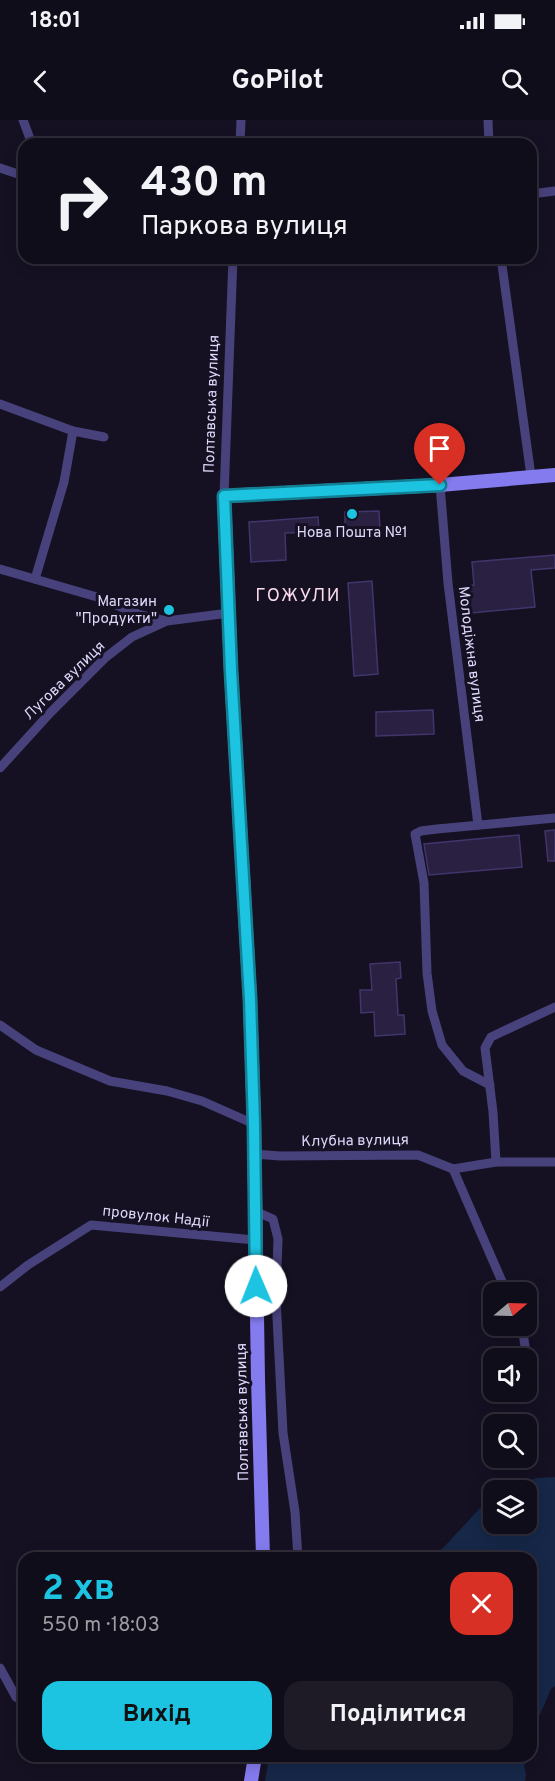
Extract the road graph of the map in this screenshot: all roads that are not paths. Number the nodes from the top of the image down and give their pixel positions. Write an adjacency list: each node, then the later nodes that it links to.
1 (23, 120): 4 (street)
2 (241, 120): 5 (street)
3 (488, 120): 6 (street)
4 (30, 138)
5 (240, 138)
6 (489, 138)
7 (0, 168): 8 (street)
8 (18, 174)
9 (555, 191): 10 (street)
10 (537, 193)
11 (233, 264): 19 (street, Полтавська вулиця)
12 (502, 264): 17 (street)
13 (0, 404): 14 (street)
14 (73, 431): 15 (street); 21 (street)
15 (104, 437)
16 (555, 474): 17 (street)
17 (531, 477): 18 (street)
18 (440, 485): 19 (street); 26 (street, Молодіжна вулиця)
19 (224, 496): 22 (street, Полтавська вулиця)
20 (0, 569): 21 (street)
21 (35, 579): 23 (street)
22 (229, 613): 23 (street, Лугова вулиця); 30 (street, Полтавська вулиця)
23 (167, 621): 24 (street, Лугова вулиця)
24 (0, 768)
25 (555, 818): 26 (street)
26 (478, 825): 29 (street)
27 (555, 1007): 29 (street)
28 (0, 1025): 30 (street)
29 (490, 1085): 32 (street)
30 (254, 1124): 31 (street, Полтавська вулиця)
31 (253, 1154): 34 (street, Клубна вулиця); 35 (street, Полтавська вулиця)
32 (496, 1162): 33 (street); 34 (street)
33 (555, 1162)
34 (453, 1169): 37 (street)
35 (255, 1211): 36 (street, Полтавська вулиця); 40 (street)
36 (255, 1240): 38 (street, провулок Надії); 39 (street, Полтавська вулиця)
37 (502, 1282)
38 (0, 1287)
39 (263, 1552)
40 (298, 1552)
41 (0, 1668): 42 (street)
42 (18, 1697)
43 (254, 1762): 44 (street)
44 (251, 1781)

